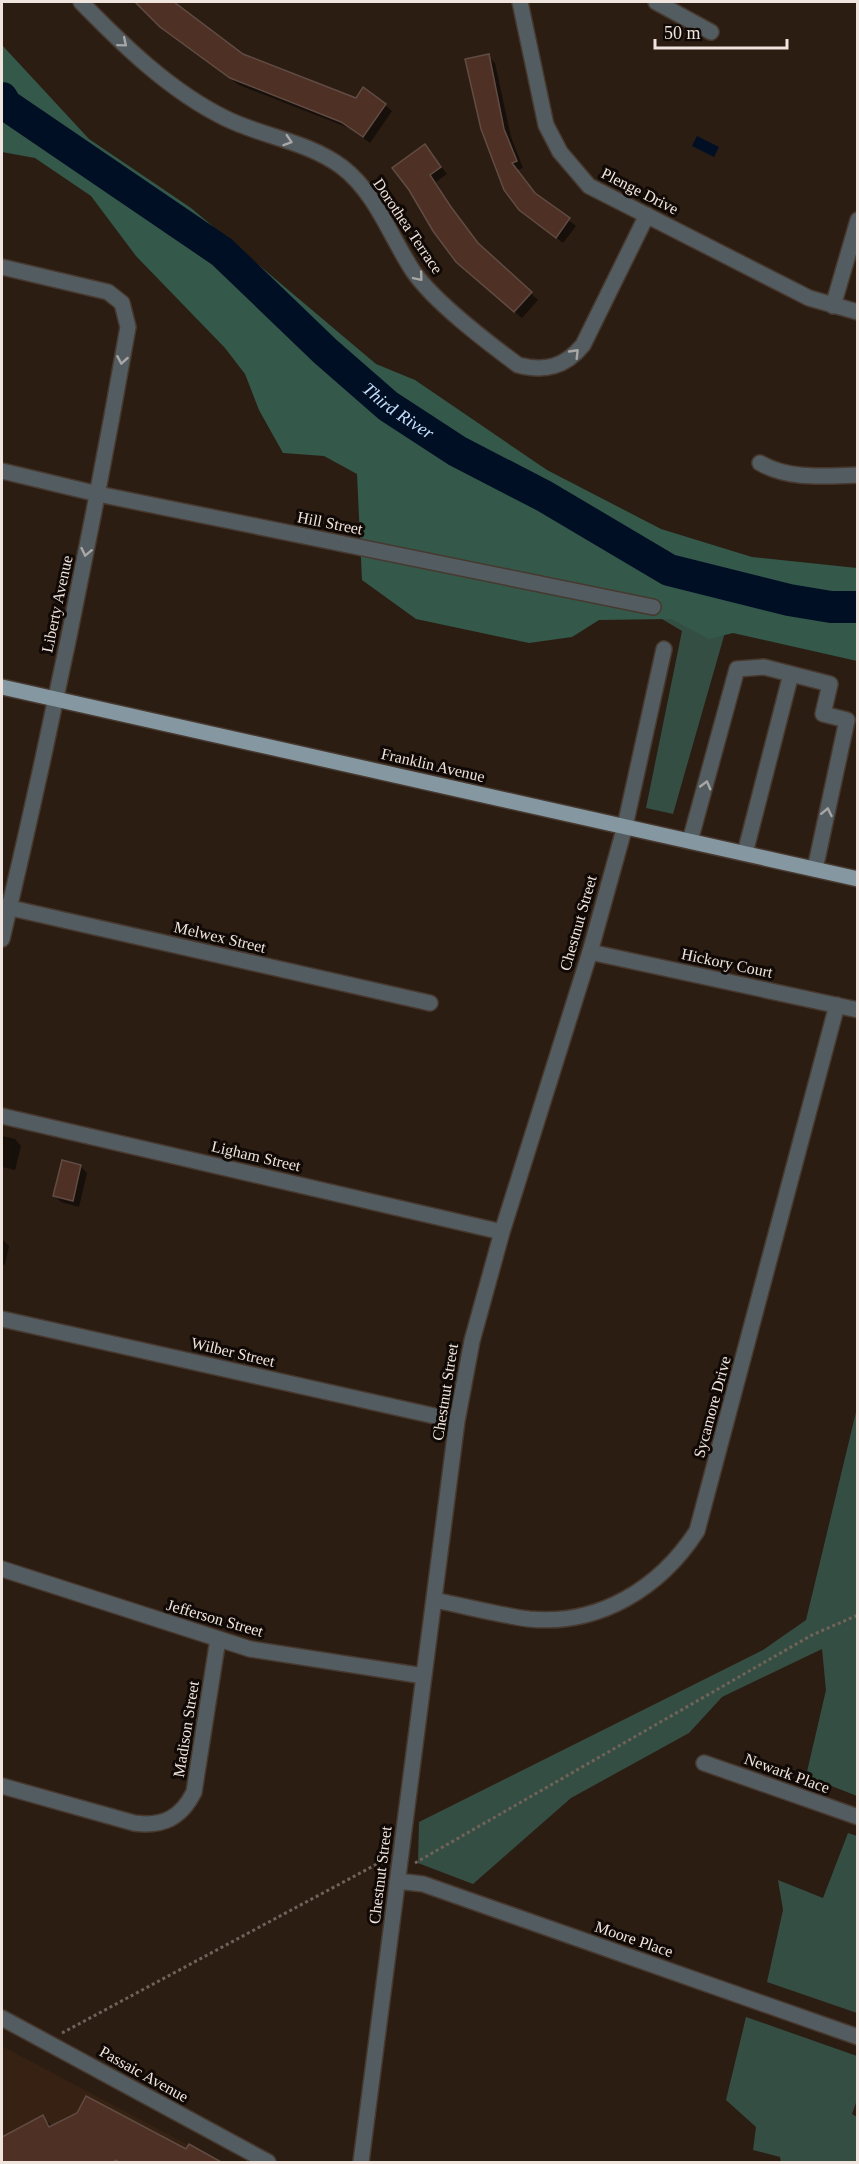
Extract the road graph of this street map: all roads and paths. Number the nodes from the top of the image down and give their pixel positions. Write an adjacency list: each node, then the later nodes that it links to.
1 (81, 2): 5 (street, Dorothea Terrace, one-way to 5)
2 (520, 2): 5 (street, Plenge Drive)
3 (656, 2): 4 (street)
4 (711, 32)
5 (646, 215): 8 (street, Plenge Drive)
6 (858, 220): 8 (street)
7 (2, 267): 13 (street, Liberty Avenue, one-way to 13)
8 (833, 306): 9 (street, Plenge Drive)
9 (858, 312)
10 (760, 463): 12 (street)
11 (2, 471): 13 (street, Hill Street)
12 (858, 475)
13 (98, 494): 14 (street, Hill Street); 18 (street, Liberty Avenue, one-way to 18)
14 (653, 607)
15 (664, 649): 19 (street, Chestnut Street)
16 (791, 674): 20 (street, one-way to 16); 21 (street); 22 (street, one-way to 16)
17 (2, 687): 18 (main road, Franklin Avenue)
18 (56, 700): 19 (main road, Franklin Avenue); 24 (street, Liberty Avenue)
19 (625, 826): 20 (main road, Franklin Avenue); 26 (street, Chestnut Street)
20 (690, 841): 21 (main road, Franklin Avenue)
21 (744, 853): 22 (main road, Franklin Avenue)
22 (815, 869): 23 (main road, Franklin Avenue)
23 (858, 879)
24 (5, 907): 25 (street, Liberty Avenue); 27 (street, Melwex Street)
25 (2, 939)
26 (590, 952): 28 (street, Hickory Court); 31 (street, Chestnut Street)
27 (430, 1003)
28 (837, 1005): 29 (street, Hickory Court); 35 (street, Sycamore Drive)
29 (858, 1010)
30 (2, 1116): 31 (street, Ligham Street)
31 (502, 1232): 33 (street, Chestnut Street)
32 (2, 1319): 33 (street, Wilber Street)
33 (457, 1420): 35 (street, Chestnut Street)
34 (2, 1569): 37 (street, Jefferson Street)
35 (434, 1600): 38 (street, Chestnut Street)
36 (858, 1615): 42 (path)
37 (218, 1639): 38 (street, Jefferson Street); 40 (street, Madison Street)
38 (424, 1676): 42 (street, Chestnut Street)
39 (704, 1763): 41 (street, Newark Place)
40 (2, 1786)
41 (858, 1817)
42 (400, 1862): 43 (street, Chestnut Street); 46 (path)
43 (398, 1881): 45 (street, Moore Place); 49 (street, Chestnut Street)
44 (2, 2018): 46 (street, Passaic Avenue)
45 (858, 2037)
46 (47, 2041): 47 (street, Passaic Avenue)
47 (242, 2157): 48 (street, Passaic Avenue)
48 (268, 2163)
49 (361, 2163)

